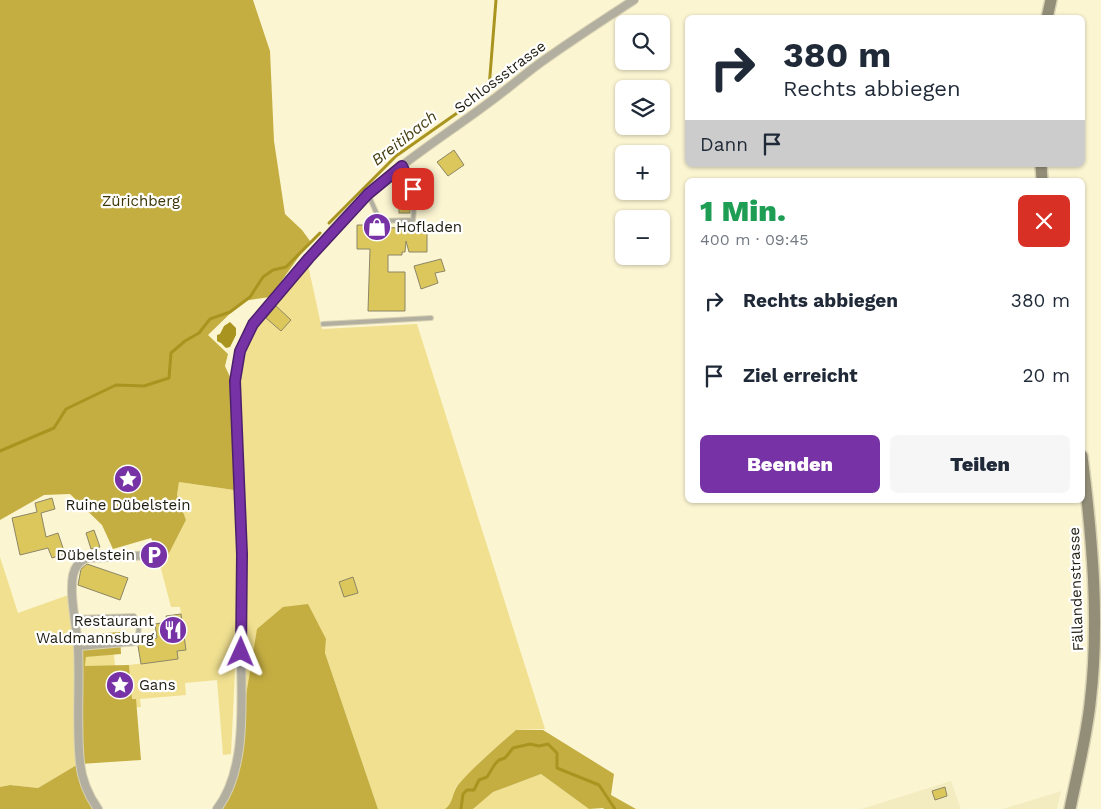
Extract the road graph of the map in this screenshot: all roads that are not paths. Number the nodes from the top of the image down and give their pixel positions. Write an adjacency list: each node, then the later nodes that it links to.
1 (634, 0): 4 (street, Schlossstrasse)
2 (1051, 0): 3 (main road)
3 (1048, 15)
4 (402, 166): 5 (street, Schlossstrasse); 5 (lane)
5 (368, 194): 13 (street, Schlossstrasse)
6 (431, 318): 7 (lane)
7 (323, 324)
8 (1085, 478): 14 (main road, Fällandenstrasse)
9 (154, 556): 10 (street)
10 (75, 618): 11 (street); 11 (lane)
11 (78, 648): 12 (street)
12 (98, 809)
13 (217, 809)
14 (1070, 809)

